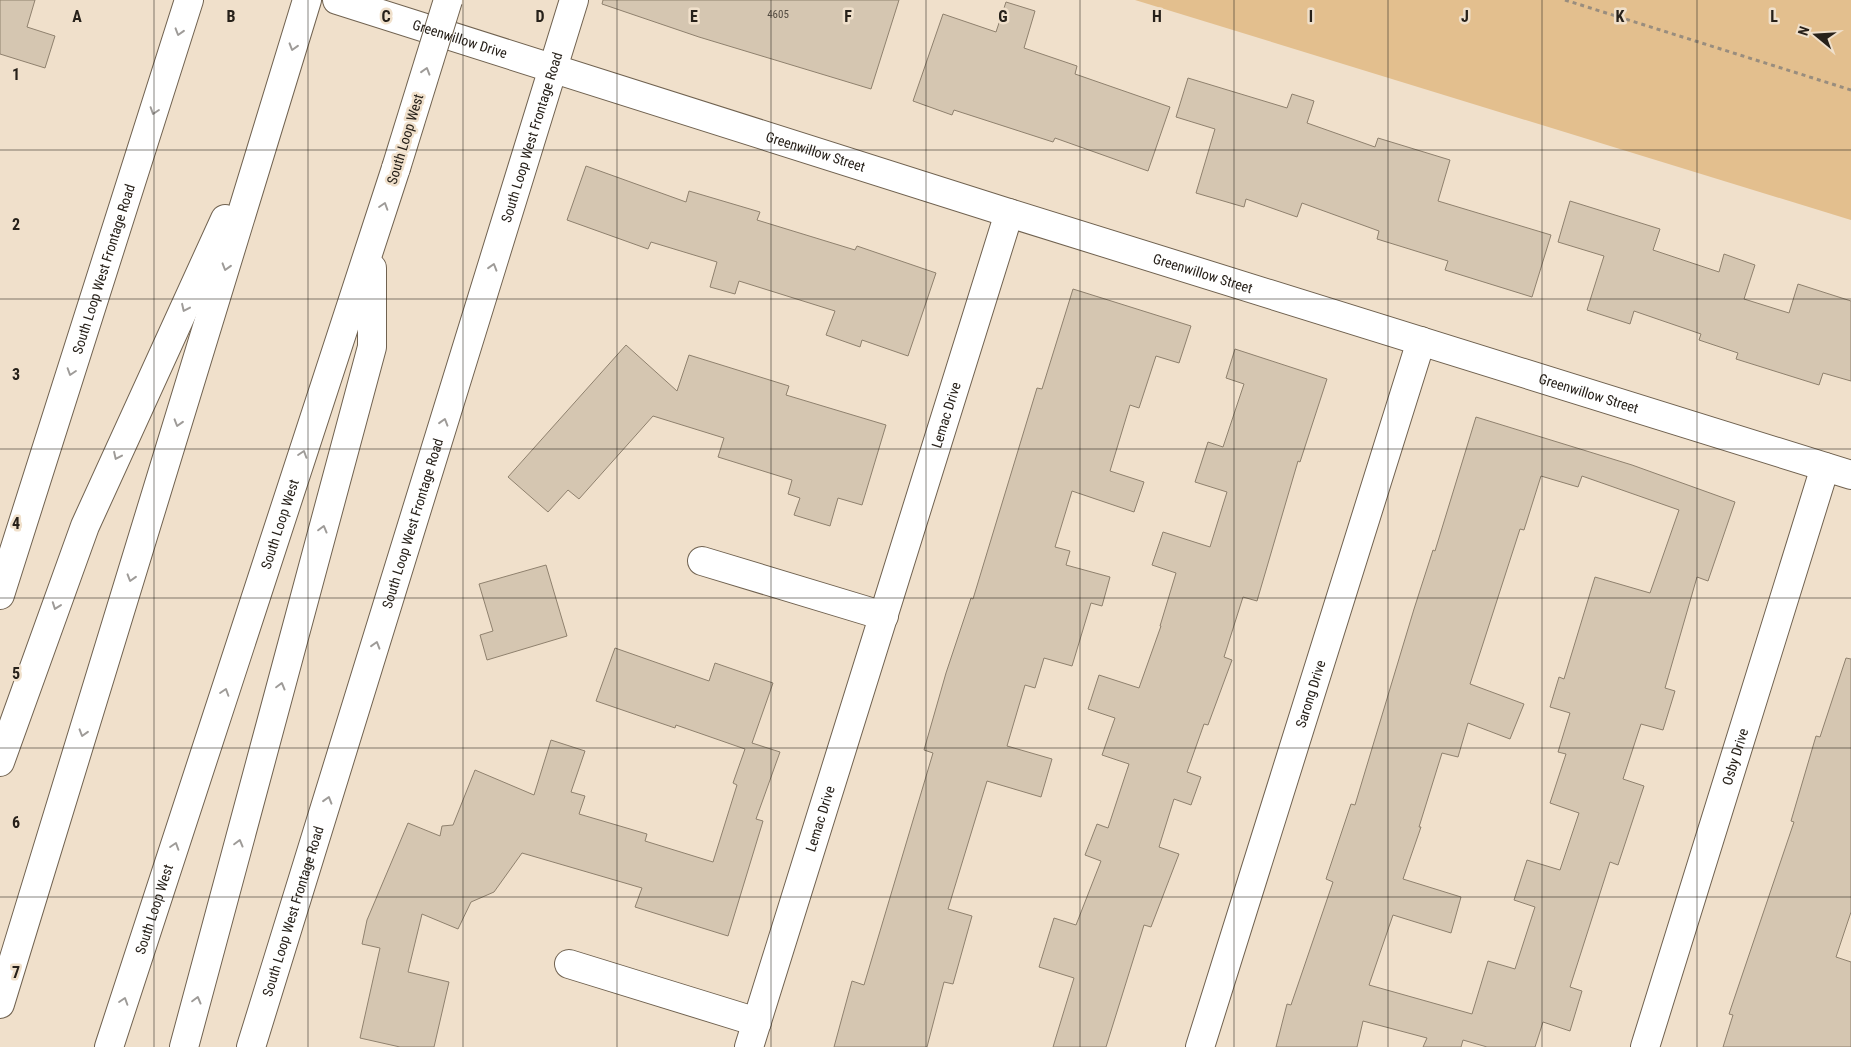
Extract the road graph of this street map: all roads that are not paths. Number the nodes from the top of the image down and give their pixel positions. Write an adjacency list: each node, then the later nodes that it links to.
1 (189, 0): 14 (main road, South Loop West Frontage Road, one-way to 14)
2 (307, 0): 7 (main road, one-way to 7)
3 (337, 0): 6 (main road, Greenwillow Drive)
4 (448, 0): 9 (main road, South Loop West, one-way to 4, bridge)
5 (574, 0): 6 (main road, South Loop West Frontage Road)
6 (554, 68): 8 (main road, Greenwillow Street); 22 (main road, South Loop West Frontage Road, one-way to 6)
7 (271, 120): 16 (main road, one-way to 16); 18 (main road, one-way to 18)
8 (1009, 213): 10 (main road, Greenwillow Street); 15 (main road, Lemac Drive)
9 (371, 245): 20 (main road, South Loop West, one-way to 9); 21 (main road, one-way to 9)
10 (1421, 341): 11 (main road, Greenwillow Street); 23 (main road, Sarong Drive)
11 (1825, 467): 12 (main road, Greenwillow Street); 24 (main road, Osby Drive)
12 (1851, 475)
13 (702, 561): 15 (main road)
14 (0, 595)
15 (884, 616): 19 (main road, Lemac Drive)
16 (0, 762)
17 (569, 964): 19 (main road, Lemac Drive)
18 (0, 1004)
19 (753, 1035)
20 (109, 1047)
21 (184, 1047)
22 (251, 1047)
23 (1200, 1047)
24 (1645, 1047)

